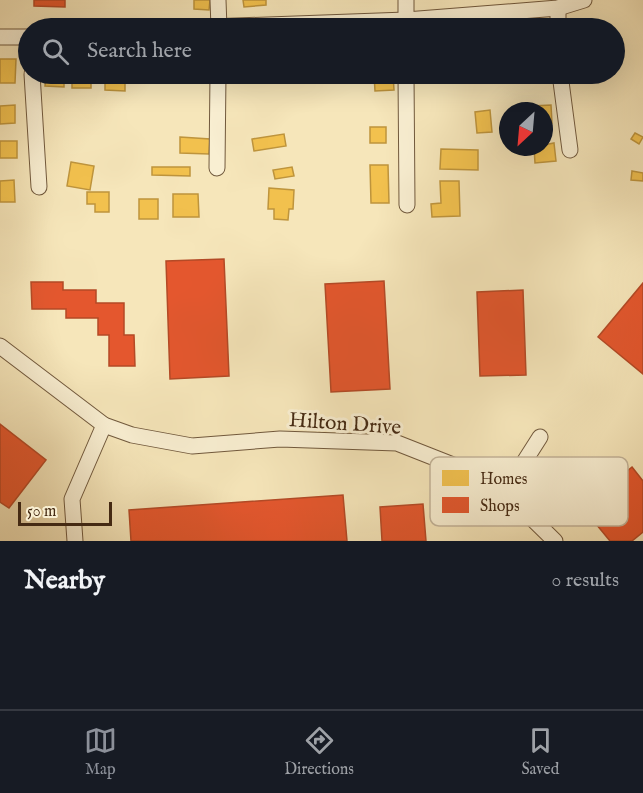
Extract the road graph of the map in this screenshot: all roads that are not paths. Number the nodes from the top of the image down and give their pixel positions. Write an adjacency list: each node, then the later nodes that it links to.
1 (218, 0): 5 (street)
2 (406, 0): 6 (street)
3 (584, 0): 4 (street)
4 (558, 8): 7 (street); 8 (street)
5 (219, 18)
6 (406, 18)
7 (469, 18)
8 (558, 18)
9 (0, 37): 10 (street)
10 (18, 37)
11 (33, 84): 17 (street)
12 (218, 84): 16 (street)
13 (406, 84): 18 (street)
14 (561, 84): 15 (street)
15 (570, 150)
16 (217, 168)
17 (39, 188)
18 (407, 205)
19 (0, 346): 20 (street, Hilton Drive)
20 (104, 425): 22 (street, Hilton Drive); 25 (street)
21 (540, 437): 23 (street)
22 (433, 457)
23 (528, 457)
24 (540, 526): 26 (street, Hilton Drive)
25 (75, 541)
26 (555, 541)

